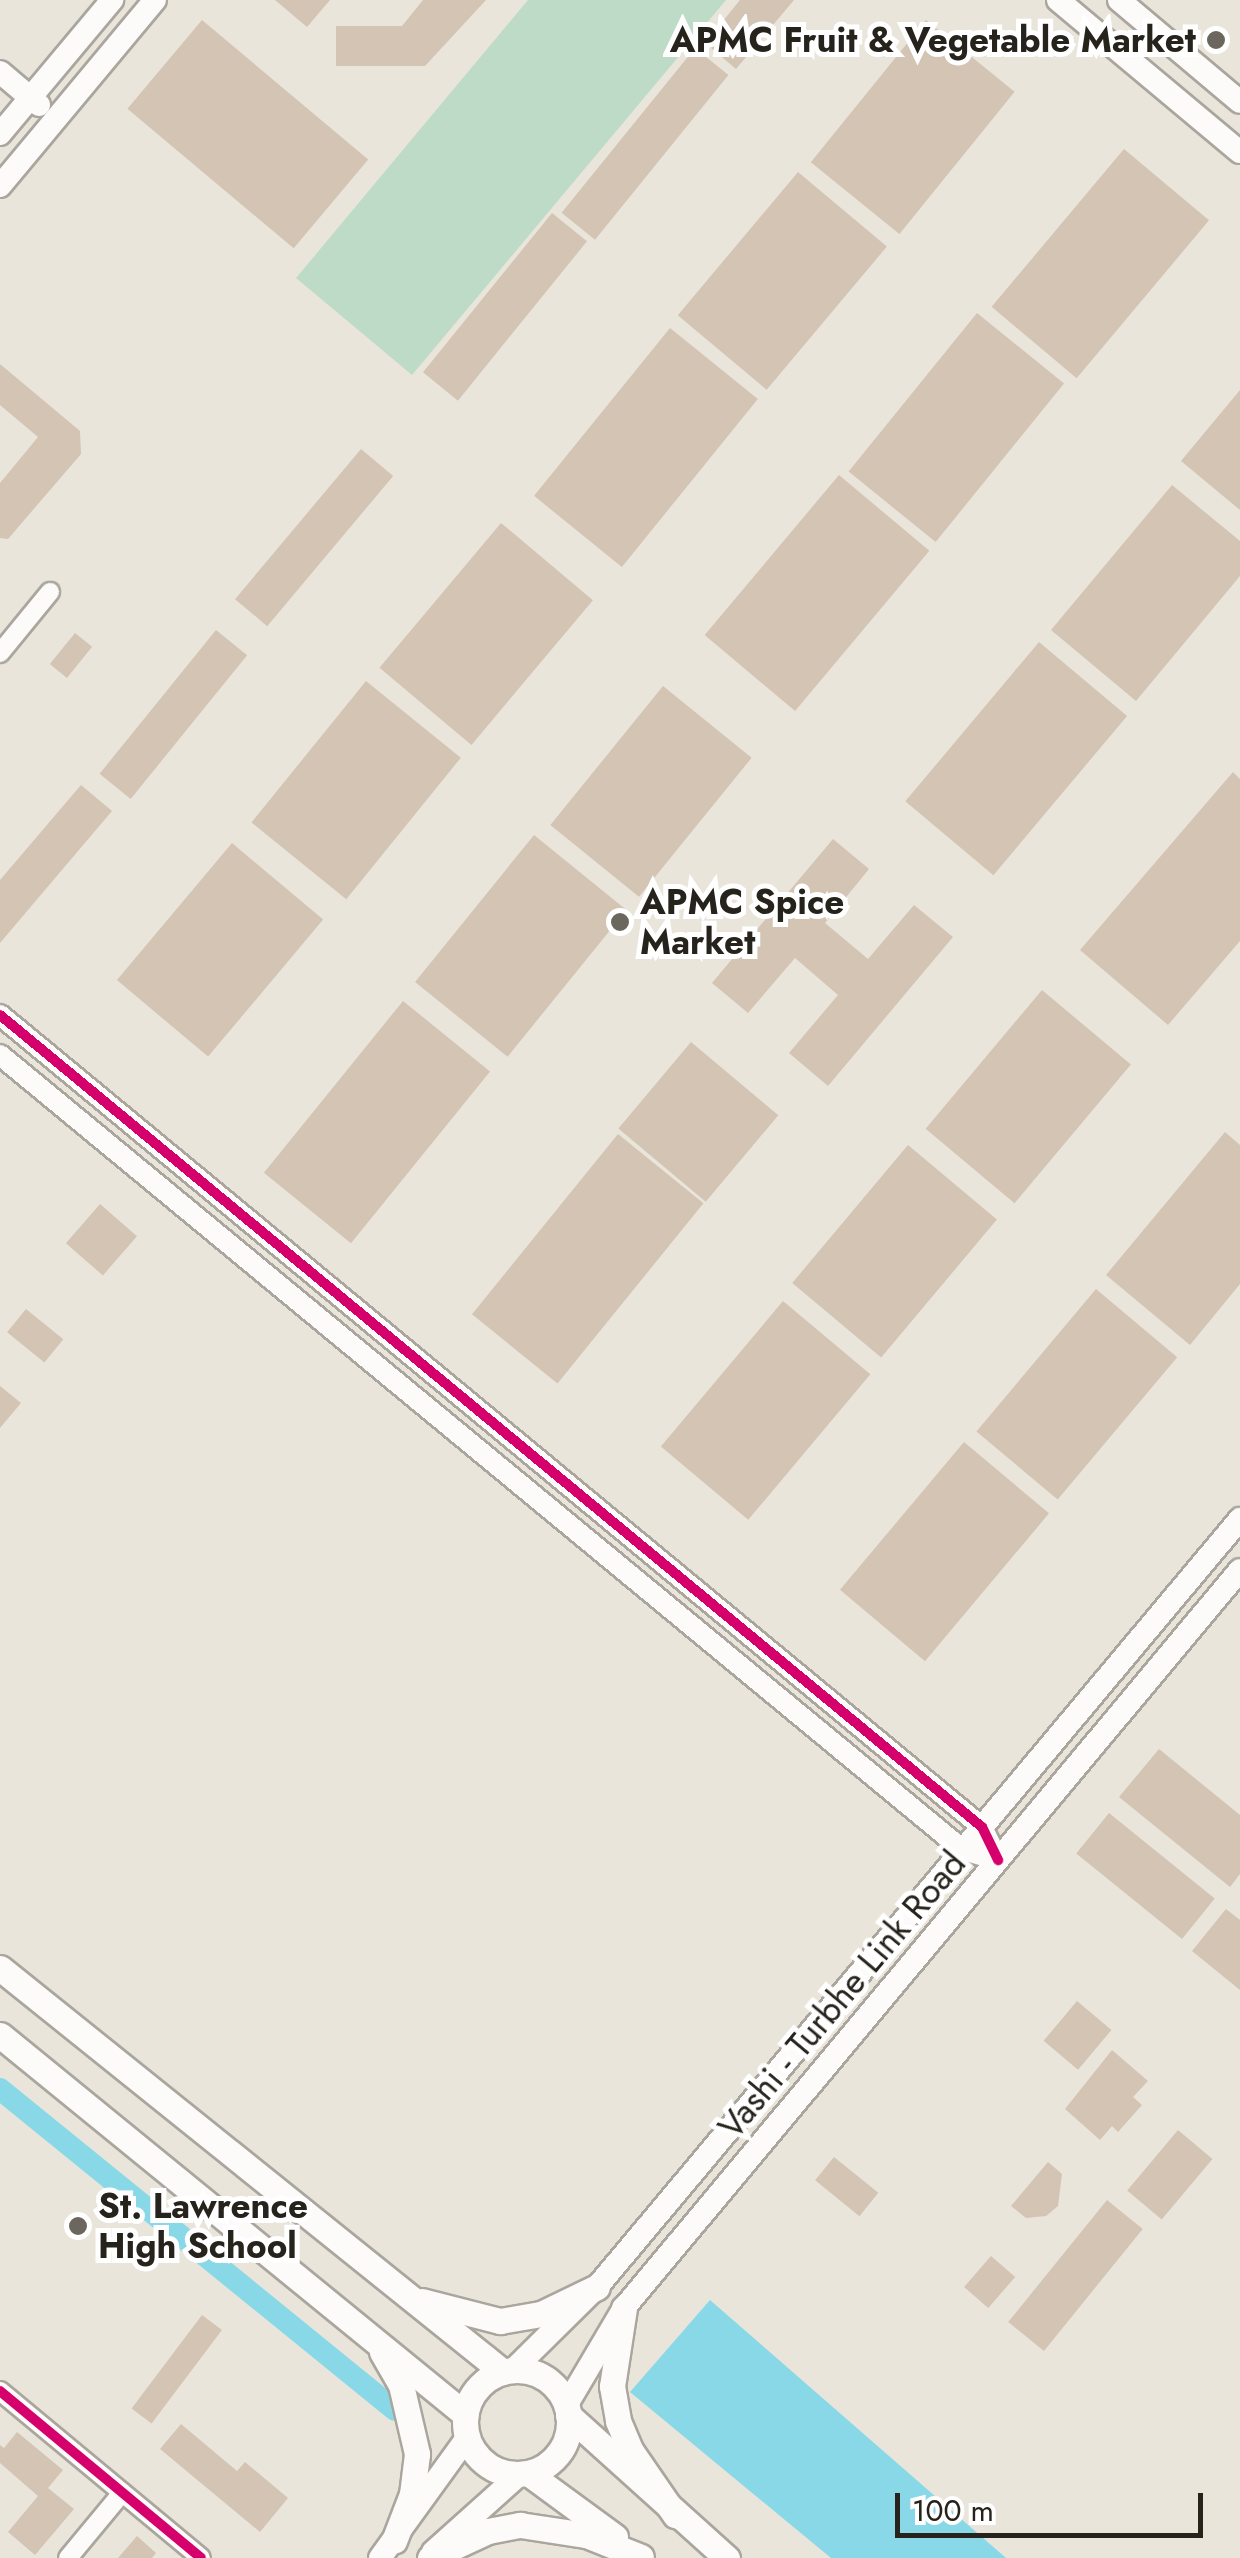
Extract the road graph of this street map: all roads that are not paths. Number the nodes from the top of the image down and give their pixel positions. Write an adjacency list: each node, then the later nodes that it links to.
1 (112, 0): 6 (main road)
2 (154, 0): 8 (main road)
3 (1058, 0): 11 (main road)
4 (1119, 0): 7 (main road)
5 (0, 72): 6 (main road)
6 (30, 98): 8 (main road); 9 (main road)
7 (1240, 102)
8 (56, 119): 10 (main road)
9 (3, 124): 10 (main road)
10 (35, 144): 12 (main road)
11 (1240, 152)
12 (0, 186)
13 (50, 592): 14 (street)
14 (0, 653)
15 (0, 1014): 19 (street)
16 (0, 1055): 20 (street)
17 (1240, 1520): 19 (main road, Vashi - Turbhe Link Road)
18 (1240, 1570): 21 (main road, Vashi - Turbhe Link Road)
19 (982, 1827): 20 (main road, Vashi - Turbhe Link Road); 21 (street)
20 (963, 1850): 21 (street); 24 (main road, Vashi - Turbhe Link Road)
21 (998, 1860): 26 (main road, Vashi - Turbhe Link Road)
22 (0, 1968): 25 (main road)
23 (0, 2035): 27 (main road)
24 (597, 2287): 25 (main road); 28 (main road, Vashi - Turbhe Link Road)
25 (408, 2296): 28 (main road)
26 (624, 2308): 30 (main road, Vashi - Turbhe Link Road); 34 (main road)
27 (374, 2338): 31 (main road); 35 (main road)
28 (508, 2372): 30 (main road); 31 (main road)
29 (0, 2392): 33 (street)
30 (567, 2410): 32 (main road); 34 (main road)
31 (467, 2426): 32 (main road); 35 (main road)
32 (524, 2473): 36 (main road); 39 (main road)
33 (122, 2492): 37 (street); 38 (street)
34 (676, 2515): 40 (main road)
35 (387, 2550)
36 (642, 2557): 39 (main road)
37 (68, 2558)
38 (201, 2558)
39 (428, 2558)
40 (727, 2558)

